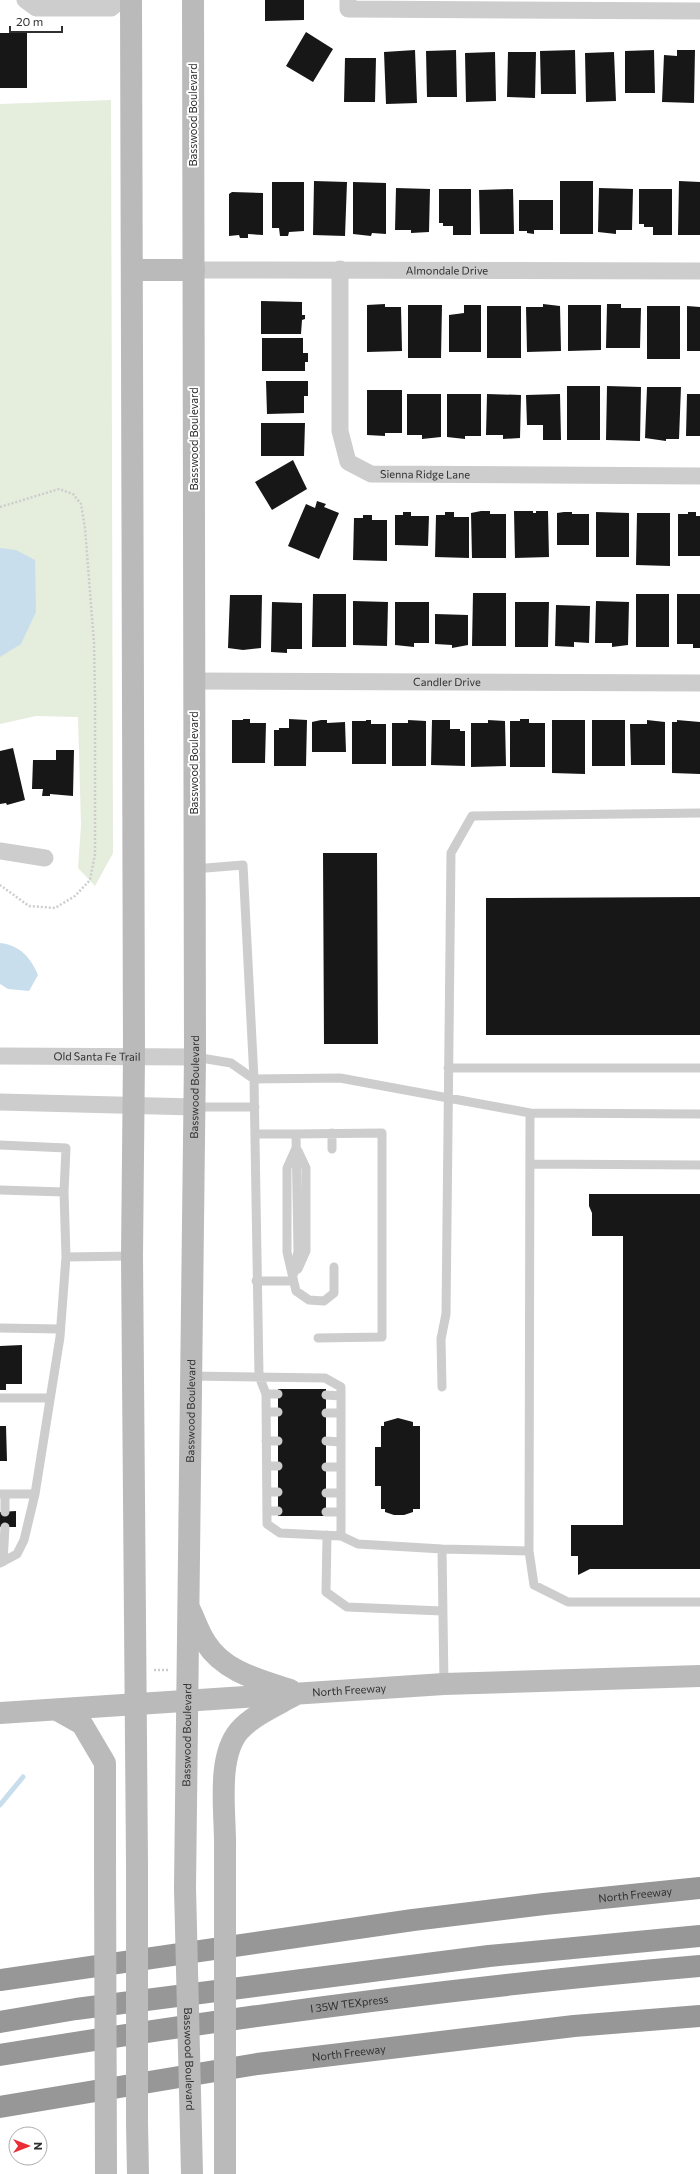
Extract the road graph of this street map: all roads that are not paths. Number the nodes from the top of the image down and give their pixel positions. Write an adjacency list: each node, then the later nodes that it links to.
1 (25, 0): 6 (street)
2 (121, 0): 6 (street)
3 (131, 0): 10 (main road)
4 (193, 0): 11 (main road, Basswood Boulevard)
5 (348, 0): 7 (street)
6 (51, 4)
7 (562, 5): 8 (street)
8 (700, 11)
9 (340, 269): 11 (street, Almondale Drive); 12 (street, Almondale Drive); 13 (street, Sienna Ridge Lane)
10 (132, 270): 11 (main road); 21 (main road)
11 (194, 270): 14 (main road, Basswood Boulevard)
12 (700, 271)
13 (700, 476)
14 (194, 681): 15 (street, Candler Drive); 19 (main road, Basswood Boulevard)
15 (700, 683)
16 (700, 813): 23 (lane)
17 (0, 851): 18 (street)
18 (45, 858)
19 (194, 869): 22 (main road, Basswood Boulevard); 25 (lane)
20 (0, 1056): 21 (street, Old Santa Fe Trail)
21 (134, 1056): 22 (street, Old Santa Fe Trail); 28 (main road)
22 (195, 1057): 25 (lane); 29 (main road, Basswood Boulevard)
23 (448, 1068): 24 (lane); 26 (lane)
24 (700, 1068)
25 (254, 1079): 26 (lane); 30 (lane)
26 (448, 1098): 31 (lane); 52 (lane)
27 (0, 1102): 28 (street)
28 (134, 1104): 29 (street); 42 (main road)
29 (194, 1107): 30 (lane); 50 (main road, Basswood Boulevard)
30 (255, 1107): 34 (lane)
31 (530, 1113): 32 (lane); 38 (lane)
32 (700, 1114)
33 (332, 1133): 35 (lane); 37 (lane); 49 (lane)
34 (255, 1134): 35 (lane); 46 (lane)
35 (296, 1134): 45 (lane)
36 (0, 1145): 41 (lane)
37 (332, 1149)
38 (530, 1164): 39 (lane); 86 (lane)
39 (700, 1165)
40 (0, 1190): 41 (lane)
41 (64, 1192): 43 (lane)
42 (132, 1256): 43 (lane); 95 (main road)
43 (66, 1257): 48 (lane)
44 (334, 1267): 45 (lane)
45 (293, 1280): 46 (lane)
46 (256, 1281): 51 (lane)
47 (0, 1328): 48 (lane)
48 (60, 1329): 58 (lane)
49 (318, 1338)
50 (191, 1376): 51 (lane); 89 (main road, Basswood Boulevard)
51 (259, 1376): 53 (lane); 56 (lane)
52 (442, 1387)
53 (266, 1394): 54 (lane); 59 (lane)
54 (278, 1394)
55 (326, 1395): 56 (lane)
56 (341, 1396): 62 (lane)
57 (0, 1398): 58 (lane)
58 (50, 1398): 76 (lane)
59 (266, 1412): 60 (lane); 63 (lane)
60 (278, 1412)
61 (326, 1413): 62 (lane)
62 (341, 1413): 66 (lane)
63 (266, 1441): 64 (lane); 67 (lane)
64 (278, 1441)
65 (326, 1442): 66 (lane)
66 (341, 1442): 70 (lane)
67 (267, 1466): 68 (lane); 71 (lane)
68 (278, 1466)
69 (326, 1467): 70 (lane)
70 (341, 1467): 74 (lane)
71 (267, 1492): 72 (lane); 77 (lane)
72 (278, 1492)
73 (326, 1493): 74 (lane)
74 (341, 1493): 81 (lane)
75 (3, 1494): 76 (lane); 79 (lane)
76 (36, 1494): 87 (lane)
77 (268, 1511): 78 (lane); 83 (lane)
78 (278, 1511)
79 (5, 1512)
80 (326, 1512): 81 (lane)
81 (341, 1512): 84 (lane)
82 (4, 1527): 87 (lane)
83 (327, 1535): 84 (lane); 90 (lane)
84 (341, 1536): 85 (lane)
85 (442, 1549): 86 (lane); 90 (lane)
86 (529, 1551): 88 (lane)
87 (2, 1563)
88 (700, 1602)
89 (188, 1605): 93 (main road); 94 (main road, Basswood Boulevard)
90 (442, 1611): 92 (lane)
91 (700, 1676): 92 (main road, North Freeway)
92 (444, 1684): 93 (main road, North Freeway)
93 (299, 1693): 94 (main road, North Freeway); 109 (main road, bridge)
94 (187, 1702): 95 (main road, North Freeway); 108 (main road, Basswood Boulevard, bridge)
95 (136, 1703): 96 (main road, North Freeway); 107 (main road, bridge)
96 (57, 1710): 97 (main road, North Freeway); 106 (main road, bridge)
97 (0, 1713)
98 (700, 1888): 101 (highway, North Freeway)
99 (700, 1936): 103 (highway)
100 (700, 1966): 104 (highway, I 35W TEXpress)
101 (0, 1980)
102 (700, 2016): 105 (highway, North Freeway)
103 (0, 2022)
104 (0, 2055)
105 (0, 2107)
106 (106, 2174)
107 (138, 2174)
108 (192, 2174)
109 (225, 2174)

